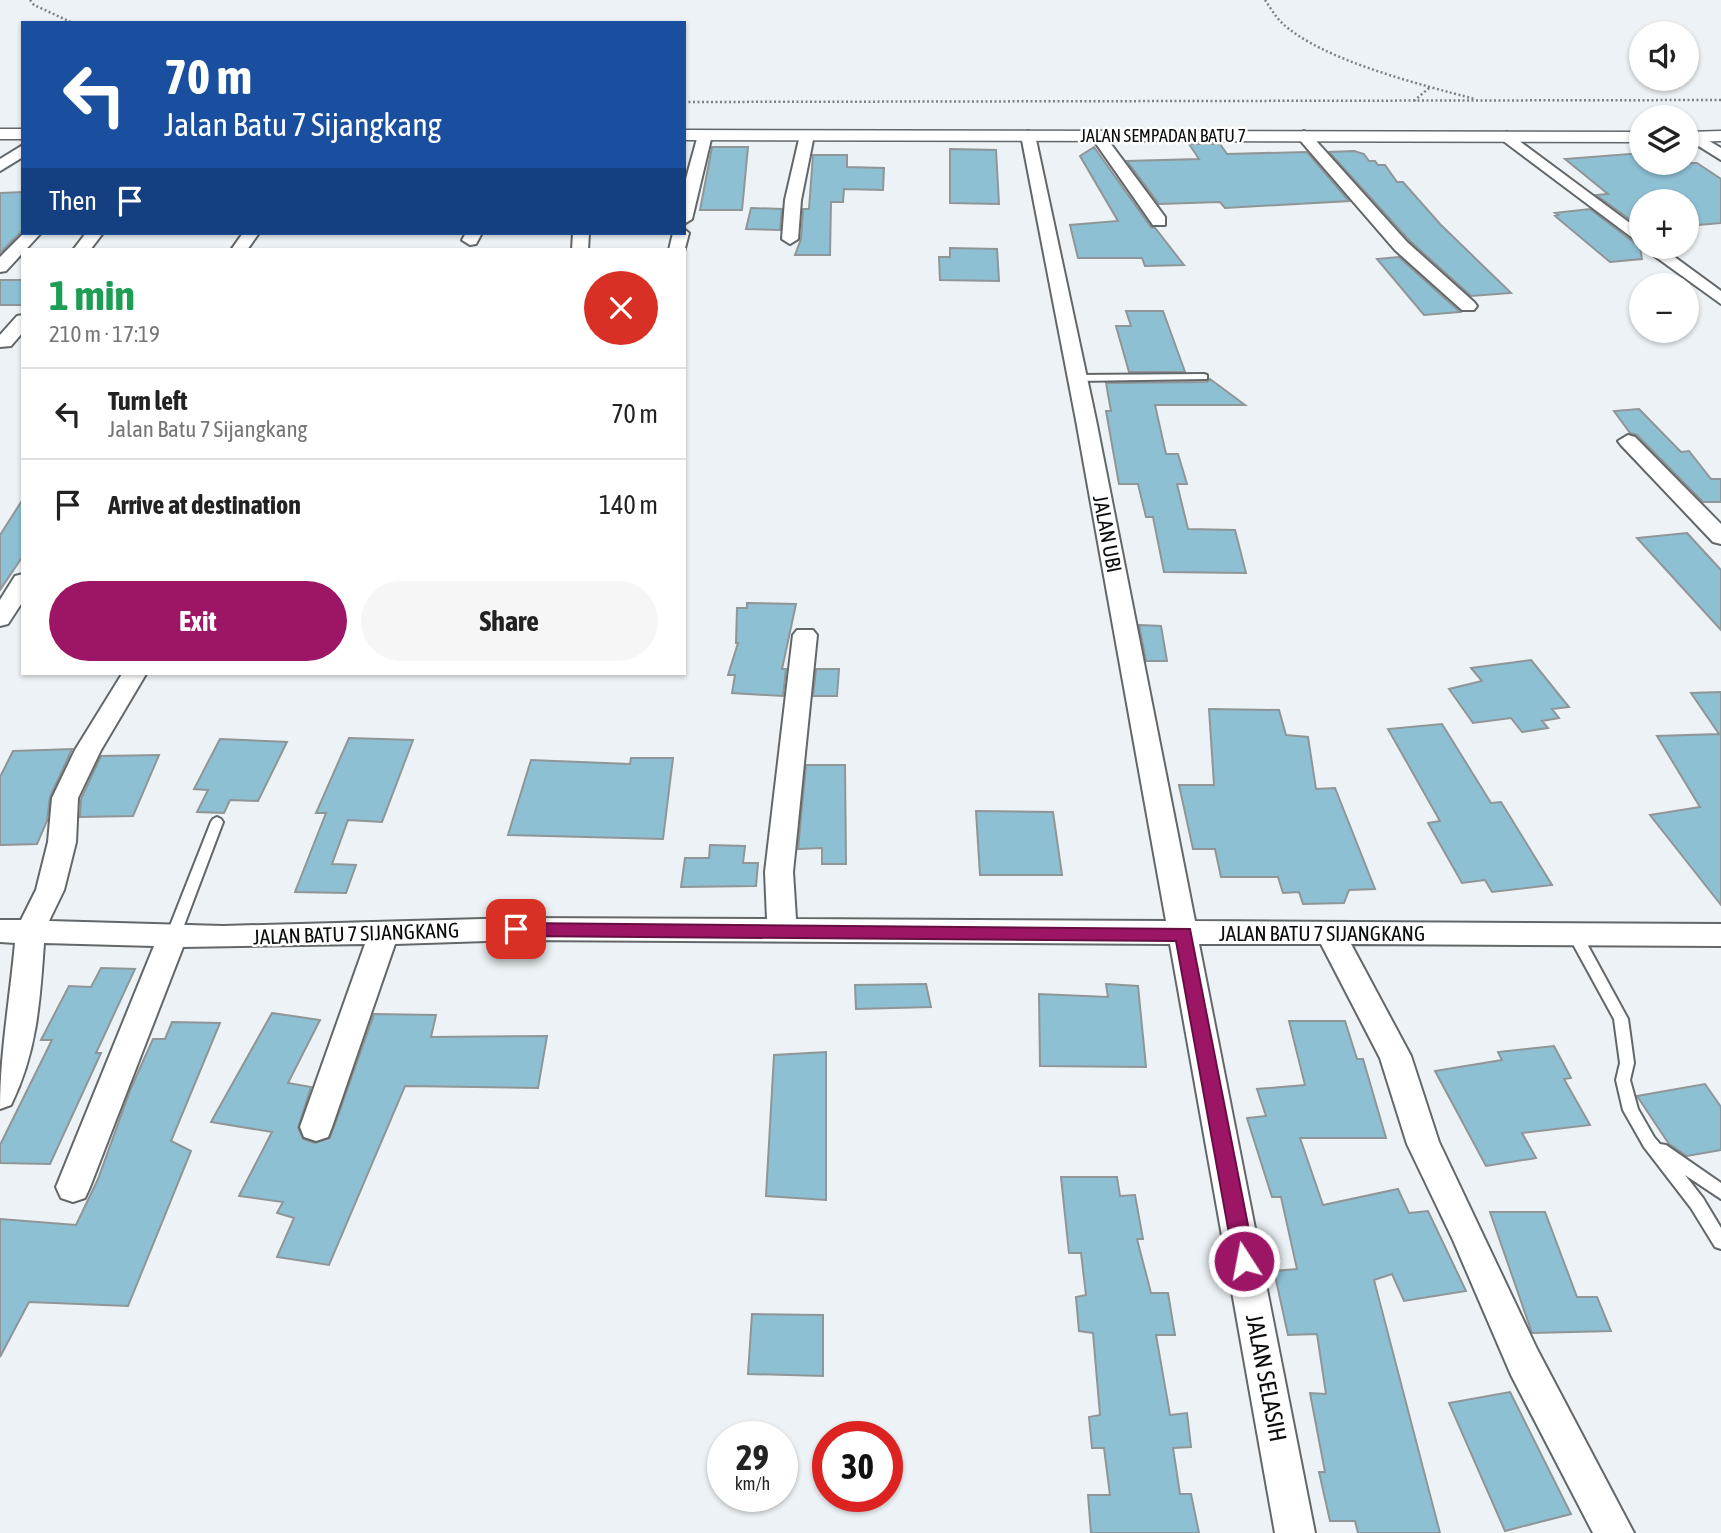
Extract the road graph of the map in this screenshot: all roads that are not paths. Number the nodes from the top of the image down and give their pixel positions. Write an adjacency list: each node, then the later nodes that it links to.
1 (0, 134): 2 (street)
2 (21, 134)
3 (686, 135): 4 (street, JALAN SEMPADAN BATU 7)
4 (705, 135): 5 (street, JALAN SEMPADAN BATU 7); 17 (street)
5 (807, 135): 6 (street, JALAN SEMPADAN BATU 7); 21 (street)
6 (1028, 135): 7 (street, JALAN SEMPADAN BATU 7); 29 (street, JALAN UBI)
7 (1097, 135): 8 (street, JALAN SEMPADAN BATU 7); 18 (street)
8 (1304, 136): 9 (street, JALAN SEMPADAN BATU 7); 25 (street)
9 (1507, 136): 12 (street, JALAN SEMPADAN BATU 7); 19 (street)
10 (1699, 136): 11 (street)
11 (1721, 136)
12 (1629, 137)
13 (1699, 141): 15 (street)
14 (21, 151): 16 (street)
15 (1721, 155)
16 (0, 166)
17 (686, 211)
18 (1159, 222)
19 (1629, 230)
20 (31, 235): 23 (street)
21 (790, 239)
22 (1666, 259): 24 (street)
23 (0, 267)
24 (1721, 299)
25 (1468, 306)
26 (21, 322): 27 (street)
27 (4, 342)
28 (1204, 377): 29 (lane)
29 (1077, 378): 41 (street, JALAN UBI)
30 (1628, 441): 31 (street)
31 (1721, 537)
32 (21, 584): 33 (street)
33 (0, 619)
34 (805, 635): 37 (street)
35 (133, 675): 39 (street)
36 (217, 822): 45 (lane)
37 (782, 930): 40 (street, JALAN BATU 7 SIJANGKANG); 41 (street, JALAN BATU 7 SIJANGKANG)
38 (0, 931): 39 (street, JALAN BATU 7 SIJANGKANG)
39 (30, 931): 45 (street, JALAN BATU 7 SIJANGKANG); 46 (street)
40 (384, 933): 45 (street, JALAN BATU 7 SIJANGKANG); 47 (street)
41 (1183, 934): 42 (street, JALAN BATU 7 SIJANGKANG); 52 (street, JALAN SELASIH)
42 (1331, 934): 43 (street, JALAN BATU 7 SIJANGKANG); 53 (street)
43 (1575, 935): 44 (street, JALAN BATU 7 SIJANGKANG); 48 (lane)
44 (1721, 935)
45 (173, 936): 49 (street)
46 (0, 1095)
47 (316, 1127)
48 (1649, 1142): 50 (lane); 51 (lane)
49 (73, 1186)
50 (1721, 1192)
51 (1721, 1242)
52 (1295, 1533)
53 (1614, 1533)

